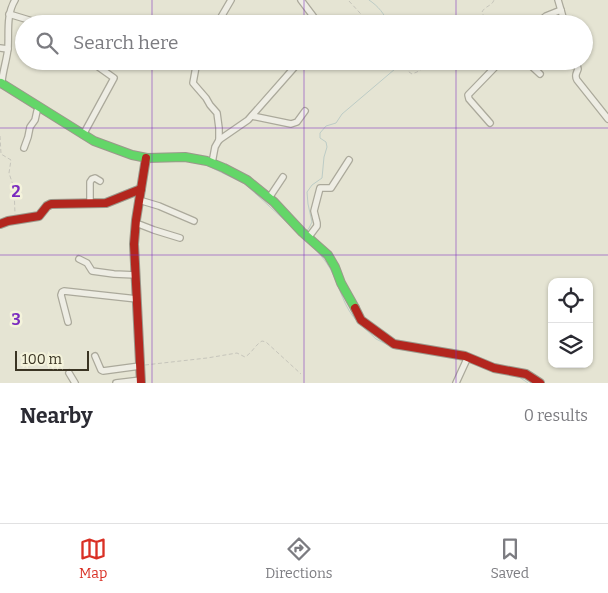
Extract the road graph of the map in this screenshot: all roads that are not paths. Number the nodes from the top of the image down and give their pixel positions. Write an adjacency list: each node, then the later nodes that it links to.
1 (14, 0): 6 (street)
2 (231, 0): 7 (street)
3 (301, 0): 8 (street)
4 (558, 0): 5 (street)
5 (561, 10): 9 (street); 10 (street)
6 (9, 14): 11 (street); 13 (street)
7 (222, 15)
8 (312, 15)
9 (548, 15)
10 (562, 15)
11 (15, 16)
12 (0, 48): 13 (street)
13 (8, 49): 21 (street)
14 (103, 70): 27 (street)
15 (195, 70): 28 (street)
16 (292, 70): 24 (street)
17 (493, 70): 26 (street)
18 (536, 70): 20 (street)
19 (577, 70): 25 (street)
20 (540, 74)
21 (0, 84): 22 (street)
22 (39, 107): 27 (street); 29 (street)
23 (305, 111): 24 (street)
24 (252, 116): 28 (street)
25 (608, 119)
26 (490, 123)
27 (83, 135): 31 (street)
28 (219, 140): 32 (street)
29 (24, 148)
30 (349, 160): 43 (street)
31 (146, 161): 32 (street); 35 (street)
32 (212, 163): 36 (street)
33 (283, 177): 36 (street)
34 (100, 181): 38 (street)
35 (141, 189): 37 (street); 38 (street)
36 (269, 198): 43 (street)
37 (139, 200): 39 (street); 40 (street)
38 (90, 202): 41 (street)
39 (194, 221)
40 (136, 223): 42 (street); 45 (street)
41 (0, 224)
42 (180, 238)
43 (308, 238): 49 (street)
44 (79, 259): 45 (street)
45 (136, 275): 46 (street)
46 (137, 299): 47 (street); 50 (street)
47 (68, 322)
48 (95, 356): 50 (street)
49 (467, 360): 55 (street); 56 (street)
50 (140, 366): 52 (street)
51 (69, 373): 53 (street)
52 (141, 381): 54 (street)
53 (76, 383)
54 (116, 383)
55 (456, 383)
56 (540, 383)

